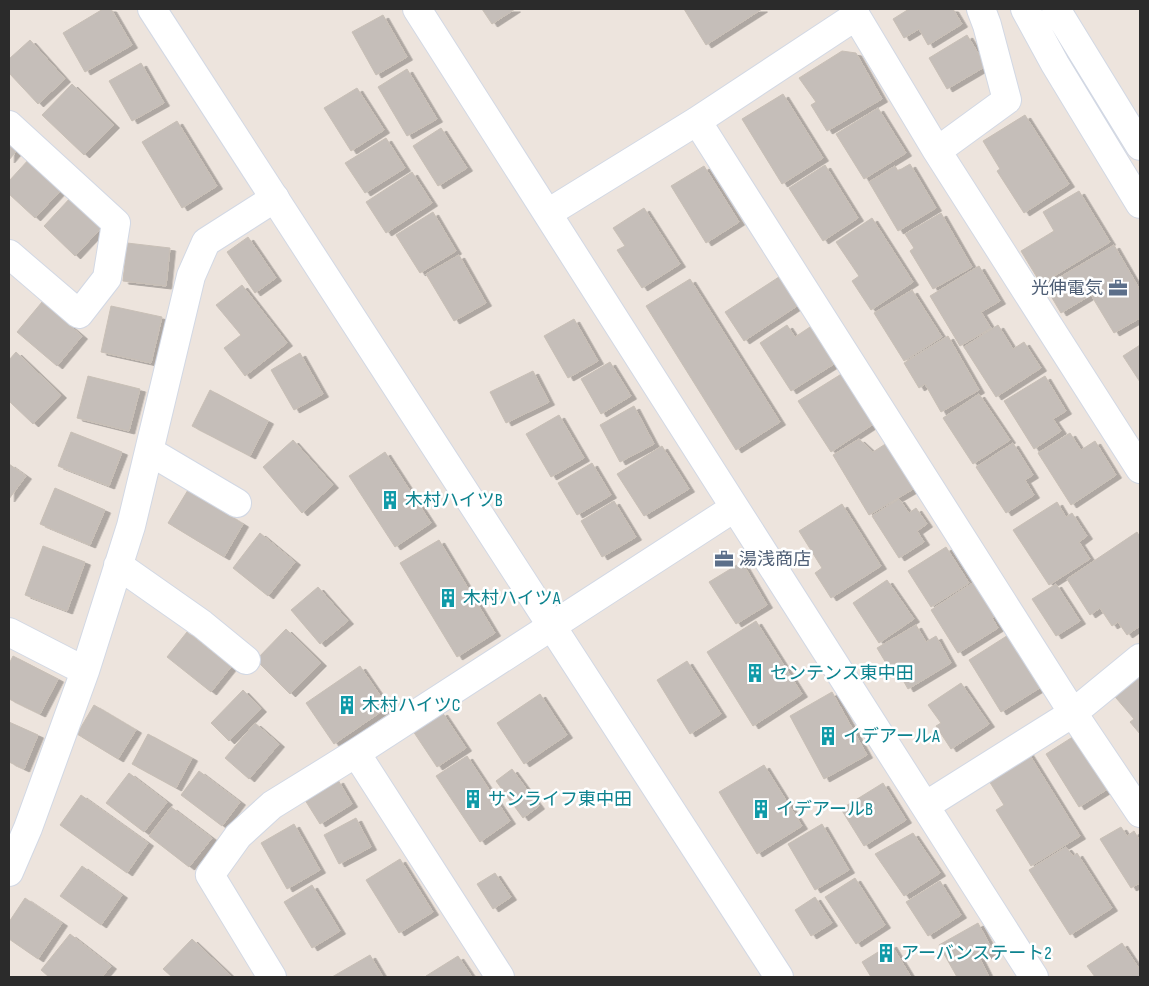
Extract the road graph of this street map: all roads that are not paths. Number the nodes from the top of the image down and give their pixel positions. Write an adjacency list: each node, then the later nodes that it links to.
1 (152, 9): 10 (street)
2 (417, 9): 12 (street)
3 (981, 9): 9 (street)
4 (1025, 9): 11 (street)
5 (1056, 9): 8 (street)
6 (697, 121): 9 (street); 12 (street); 24 (street)
7 (9, 125): 13 (street)
8 (1140, 146)
9 (937, 150): 15 (street)
10 (275, 198): 14 (street); 19 (street)
11 (1140, 204)
12 (548, 213): 17 (street)
13 (9, 254)
14 (149, 450): 16 (street); 18 (street)
15 (1140, 469)
16 (237, 503)
17 (734, 508): 19 (street); 26 (street)
18 (118, 564): 22 (street); 23 (street)
19 (552, 626): 25 (street); 31 (street)
20 (9, 632): 23 (street)
21 (1140, 658): 24 (street)
22 (246, 660)
23 (85, 671): 28 (street)
24 (1074, 712): 26 (street); 27 (street)
25 (356, 753): 29 (street); 30 (street)
26 (925, 806): 32 (street)
27 (1140, 813)
28 (9, 872)
29 (272, 977)
30 (500, 977)
31 (779, 977)
32 (1034, 977)

